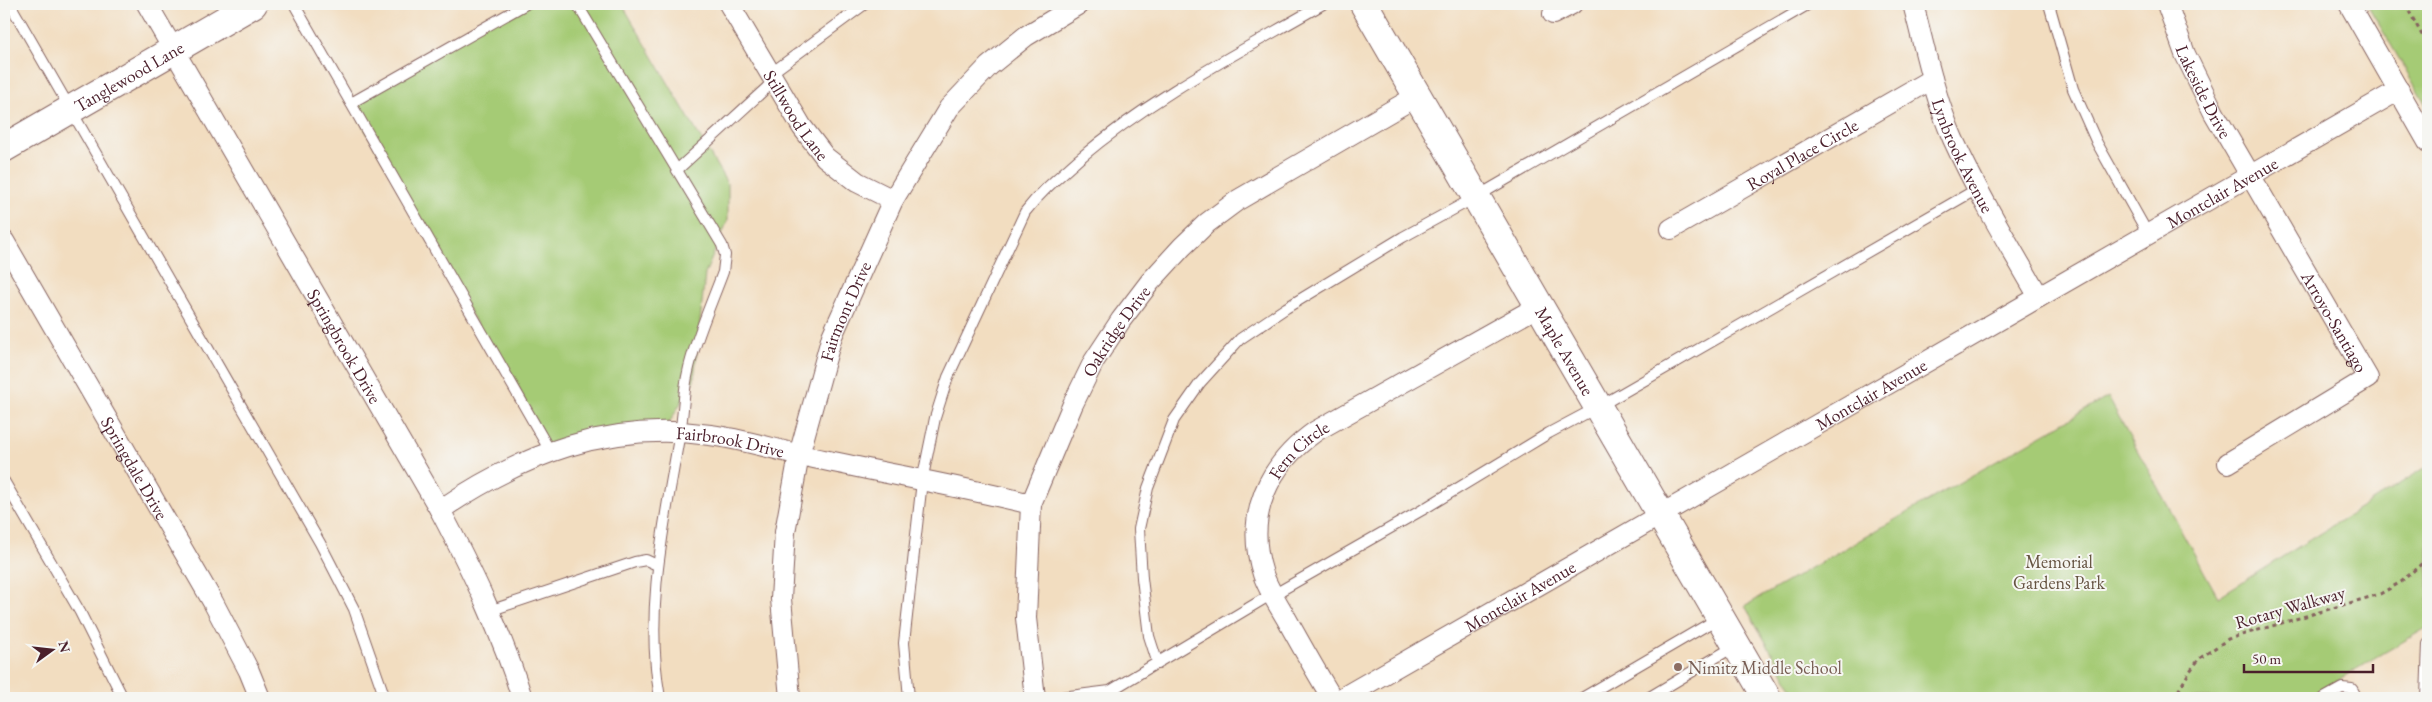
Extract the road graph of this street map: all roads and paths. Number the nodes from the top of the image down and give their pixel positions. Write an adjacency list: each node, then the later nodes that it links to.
1 (10, 4): 27 (lane)
2 (147, 4): 21 (street, Springbrook Drive)
3 (253, 4): 21 (main road, Tanglewood Lane)
4 (294, 4): 26 (lane)
5 (526, 4): 26 (lane)
6 (578, 4): 30 (lane)
7 (729, 4): 22 (street, Stillwood Lane)
8 (865, 4): 22 (lane)
9 (1079, 4): 34 (street, Fairmont Drive)
10 (1323, 4): 46 (lane)
11 (1364, 4): 25 (main road, Maple Avenue)
12 (1572, 4): 19 (street)
13 (1809, 4): 33 (lane)
14 (1913, 4): 23 (street, Lynbrook Avenue)
15 (2049, 4): 36 (lane)
16 (2167, 4): 31 (street, Lakeside Drive)
17 (2349, 4): 24 (street)
18 (2405, 4): 20 (path)
19 (1553, 14)
20 (2428, 46)
21 (174, 50): 27 (main road, Tanglewood Lane); 48 (street, Springbrook Drive)
22 (772, 78): 30 (lane); 34 (street, Stillwood Lane)
23 (1932, 79): 32 (street, Lynbrook Avenue); 35 (street, Royal Place Circle)
24 (2399, 90): 28 (street); 31 (street, Montclair Avenue)
25 (1417, 96): 33 (main road, Maple Avenue); 47 (street, Oakridge Drive)
26 (351, 103): 42 (lane)
27 (71, 109): 29 (main road, Tanglewood Lane); 61 (lane)
28 (2428, 142)
29 (4, 148)
30 (677, 170): 41 (lane)
31 (2249, 176): 36 (street, Montclair Avenue); 44 (street, Arroyo-Santiago)
32 (1977, 189): 38 (street, Lynbrook Avenue); 40 (lane)
33 (1476, 197): 39 (main road, Maple Avenue); 57 (lane)
34 (892, 200): 43 (street, Fairmont Drive)
35 (1671, 229)
36 (2148, 234): 38 (street, Montclair Avenue)
37 (4, 240): 60 (street, Springdale Drive)
38 (2039, 297): 49 (street, Montclair Avenue)
39 (1539, 306): 40 (main road, Maple Avenue); 52 (street, Fern Circle)
40 (1598, 407): 49 (main road, Maple Avenue); 52 (lane)
41 (680, 432): 42 (street, Fairbrook Drive); 43 (street, Fairbrook Drive); 51 (lane)
42 (550, 451): 48 (street, Fairbrook Drive)
43 (798, 455): 46 (street, Fairbrook Drive); 64 (street, Fairmont Drive)
44 (2228, 464)
45 (4, 481): 59 (lane)
46 (922, 481): 47 (street, Fairbrook Drive); 65 (lane)
47 (1031, 504): 66 (street, Oakridge Drive)
48 (440, 510): 53 (street, Springbrook Drive)
49 (1660, 515): 54 (main road, Maple Avenue); 69 (street, Montclair Avenue)
50 (2428, 558): 72 (path, Rotary Walkway)
51 (657, 565): 53 (lane); 63 (lane)
52 (1273, 595): 57 (lane); 68 (street, Fern Circle)
53 (489, 611): 62 (street, Springbrook Drive)
54 (1720, 617): 56 (main road, Maple Avenue); 70 (lane)
55 (2428, 644): 75 (lane)
56 (1736, 646): 58 (main road, Maple Avenue); 71 (lane)
57 (1158, 664): 67 (lane)
58 (1760, 693)
59 (122, 698)
60 (260, 698)
61 (386, 698)
62 (522, 698)
63 (660, 698)
64 (790, 698)
65 (909, 698)
66 (1035, 698)
67 (1054, 698)
68 (1332, 698)
69 (1342, 698)
70 (1582, 698)
71 (1648, 698)
72 (2174, 698)
73 (2324, 698): 74 (lane)
74 (2357, 698)
75 (2426, 698)

